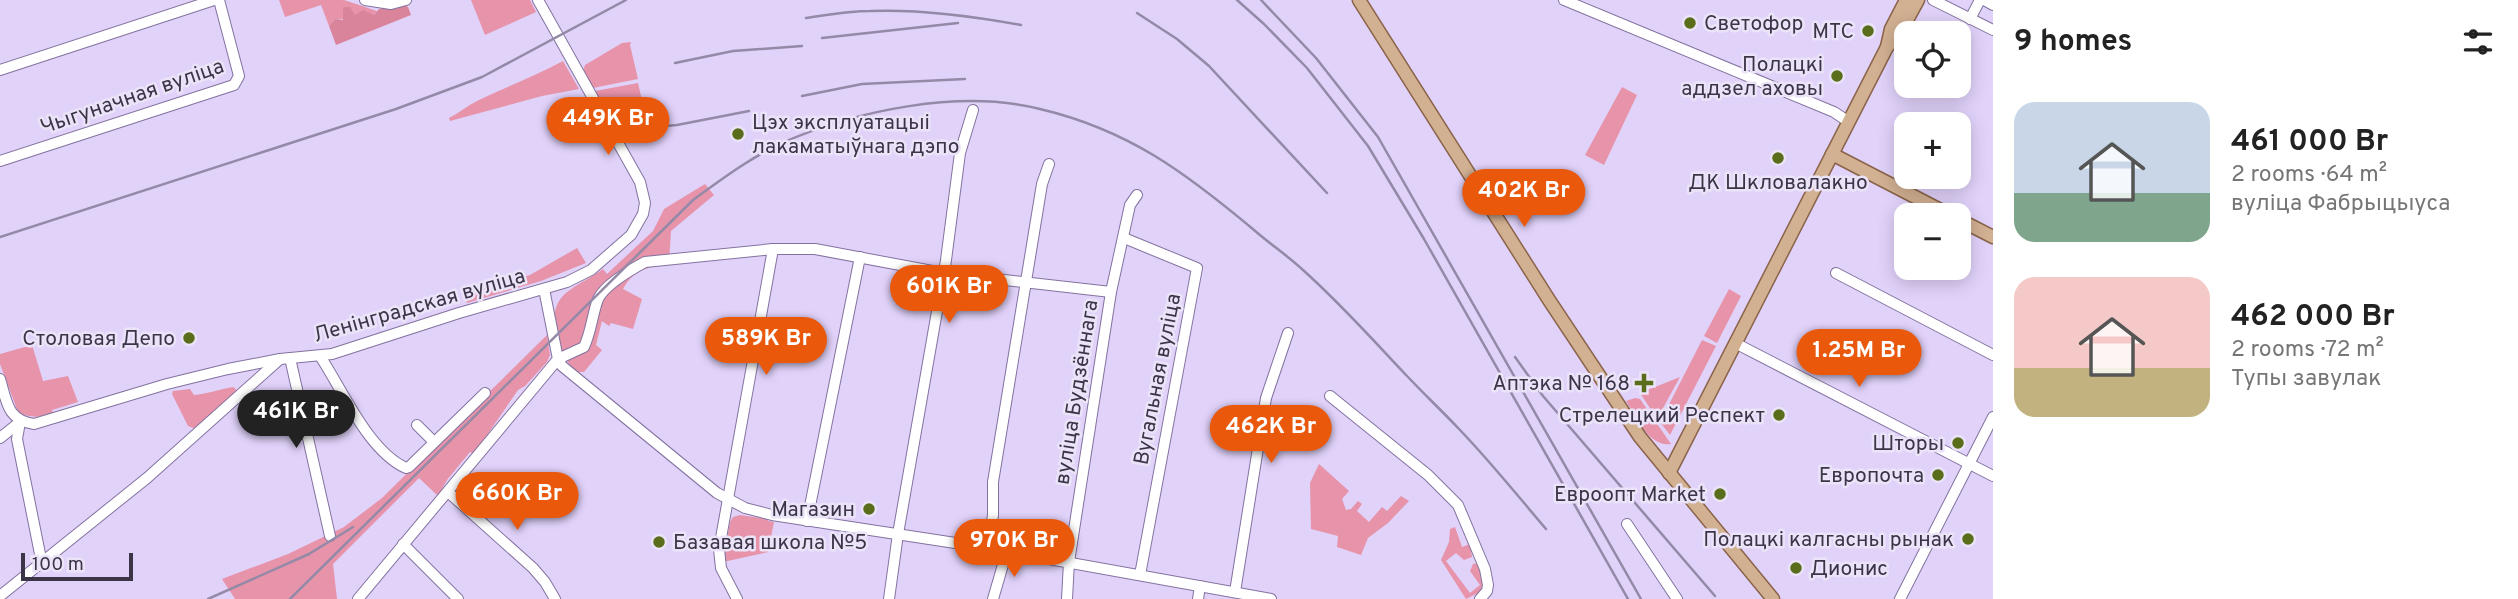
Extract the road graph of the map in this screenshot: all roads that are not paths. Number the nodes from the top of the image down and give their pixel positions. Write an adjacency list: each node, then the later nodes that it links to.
1 (175, 0): 13 (street)
2 (217, 0): 13 (street); 21 (street, Чыгуначная вуліца)
3 (365, 0): 4 (street)
4 (406, 0)
5 (538, 0): 33 (street)
6 (1359, 0): 50 (main road)
7 (1564, 0): 19 (street)
8 (1906, 0): 16 (main road)
9 (1918, 0): 16 (main road)
10 (1933, 0): 14 (street)
11 (1982, 0): 12 (street); 14 (street)
12 (1993, 5)
13 (193, 6): 17 (street)
14 (1970, 19): 15 (street)
15 (1993, 30)
16 (1887, 47): 19 (main road)
17 (0, 70)
18 (973, 110): 30 (street)
19 (1849, 121): 20 (main road)
20 (1832, 154): 24 (main road); 36 (main road)
21 (0, 161)
22 (1049, 164): 32 (street)
23 (1137, 195): 27 (street, вуліца Будзённага)
24 (1927, 203)
25 (1971, 226): 26 (main road)
26 (1993, 237)
27 (1124, 238): 34 (street, вуліца Будзённага); 63 (street, Вугальная вуліца)
28 (773, 249): 29 (street); 40 (street); 53 (street)
29 (860, 257): 30 (street); 54 (street)
30 (943, 273): 32 (street); 56 (street)
31 (1836, 273): 37 (street)
32 (1027, 282): 34 (street); 59 (street)
33 (544, 289): 38 (street, Ленінградская вуліца); 40 (street, Ленінградская вуліца)
34 (1111, 292): 61 (street, вуліца Будзённага)
35 (1288, 333): 65 (street)
36 (1735, 343): 49 (street); 50 (main road)
37 (1993, 355)
38 (320, 356): 39 (street, Ленінградская вуліца); 48 (street)
39 (285, 358): 45 (street, Ленінградская вуліца); 57 (street); 62 (street)
40 (558, 359): 52 (street); 53 (street)
41 (0, 379): 45 (street)
42 (485, 393): 48 (street)
43 (1330, 396): 76 (street)
44 (1993, 417): 49 (street)
45 (20, 422): 47 (street); 62 (street)
46 (417, 425): 48 (street)
47 (0, 438)
48 (434, 442)
49 (1969, 464): 51 (street); 79 (street)
50 (1669, 473): 78 (main road)
51 (1993, 476)
52 (448, 492): 58 (street); 69 (street)
53 (729, 501): 54 (street); 70 (street)
54 (807, 521): 56 (street)
55 (1627, 524): 77 (street)
56 (898, 534): 59 (street); 71 (street)
57 (330, 536)
58 (403, 544): 67 (street); 68 (street)
59 (988, 548): 60 (street)
60 (1007, 551): 61 (street); 72 (street)
61 (1069, 562): 63 (street); 73 (street, вуліца Будзённага)
62 (42, 564): 66 (street)
63 (1140, 575): 64 (street)
64 (1200, 586): 65 (street); 74 (street)
65 (1235, 592): 75 (street)
66 (0, 596)
67 (358, 599)
68 (458, 599)
69 (555, 599)
70 (737, 599)
71 (889, 599)
72 (993, 599)
73 (1067, 599)
74 (1198, 599)
75 (1271, 599)
76 (1480, 599)
77 (1678, 599)
78 (1773, 599)
79 (1900, 599)

